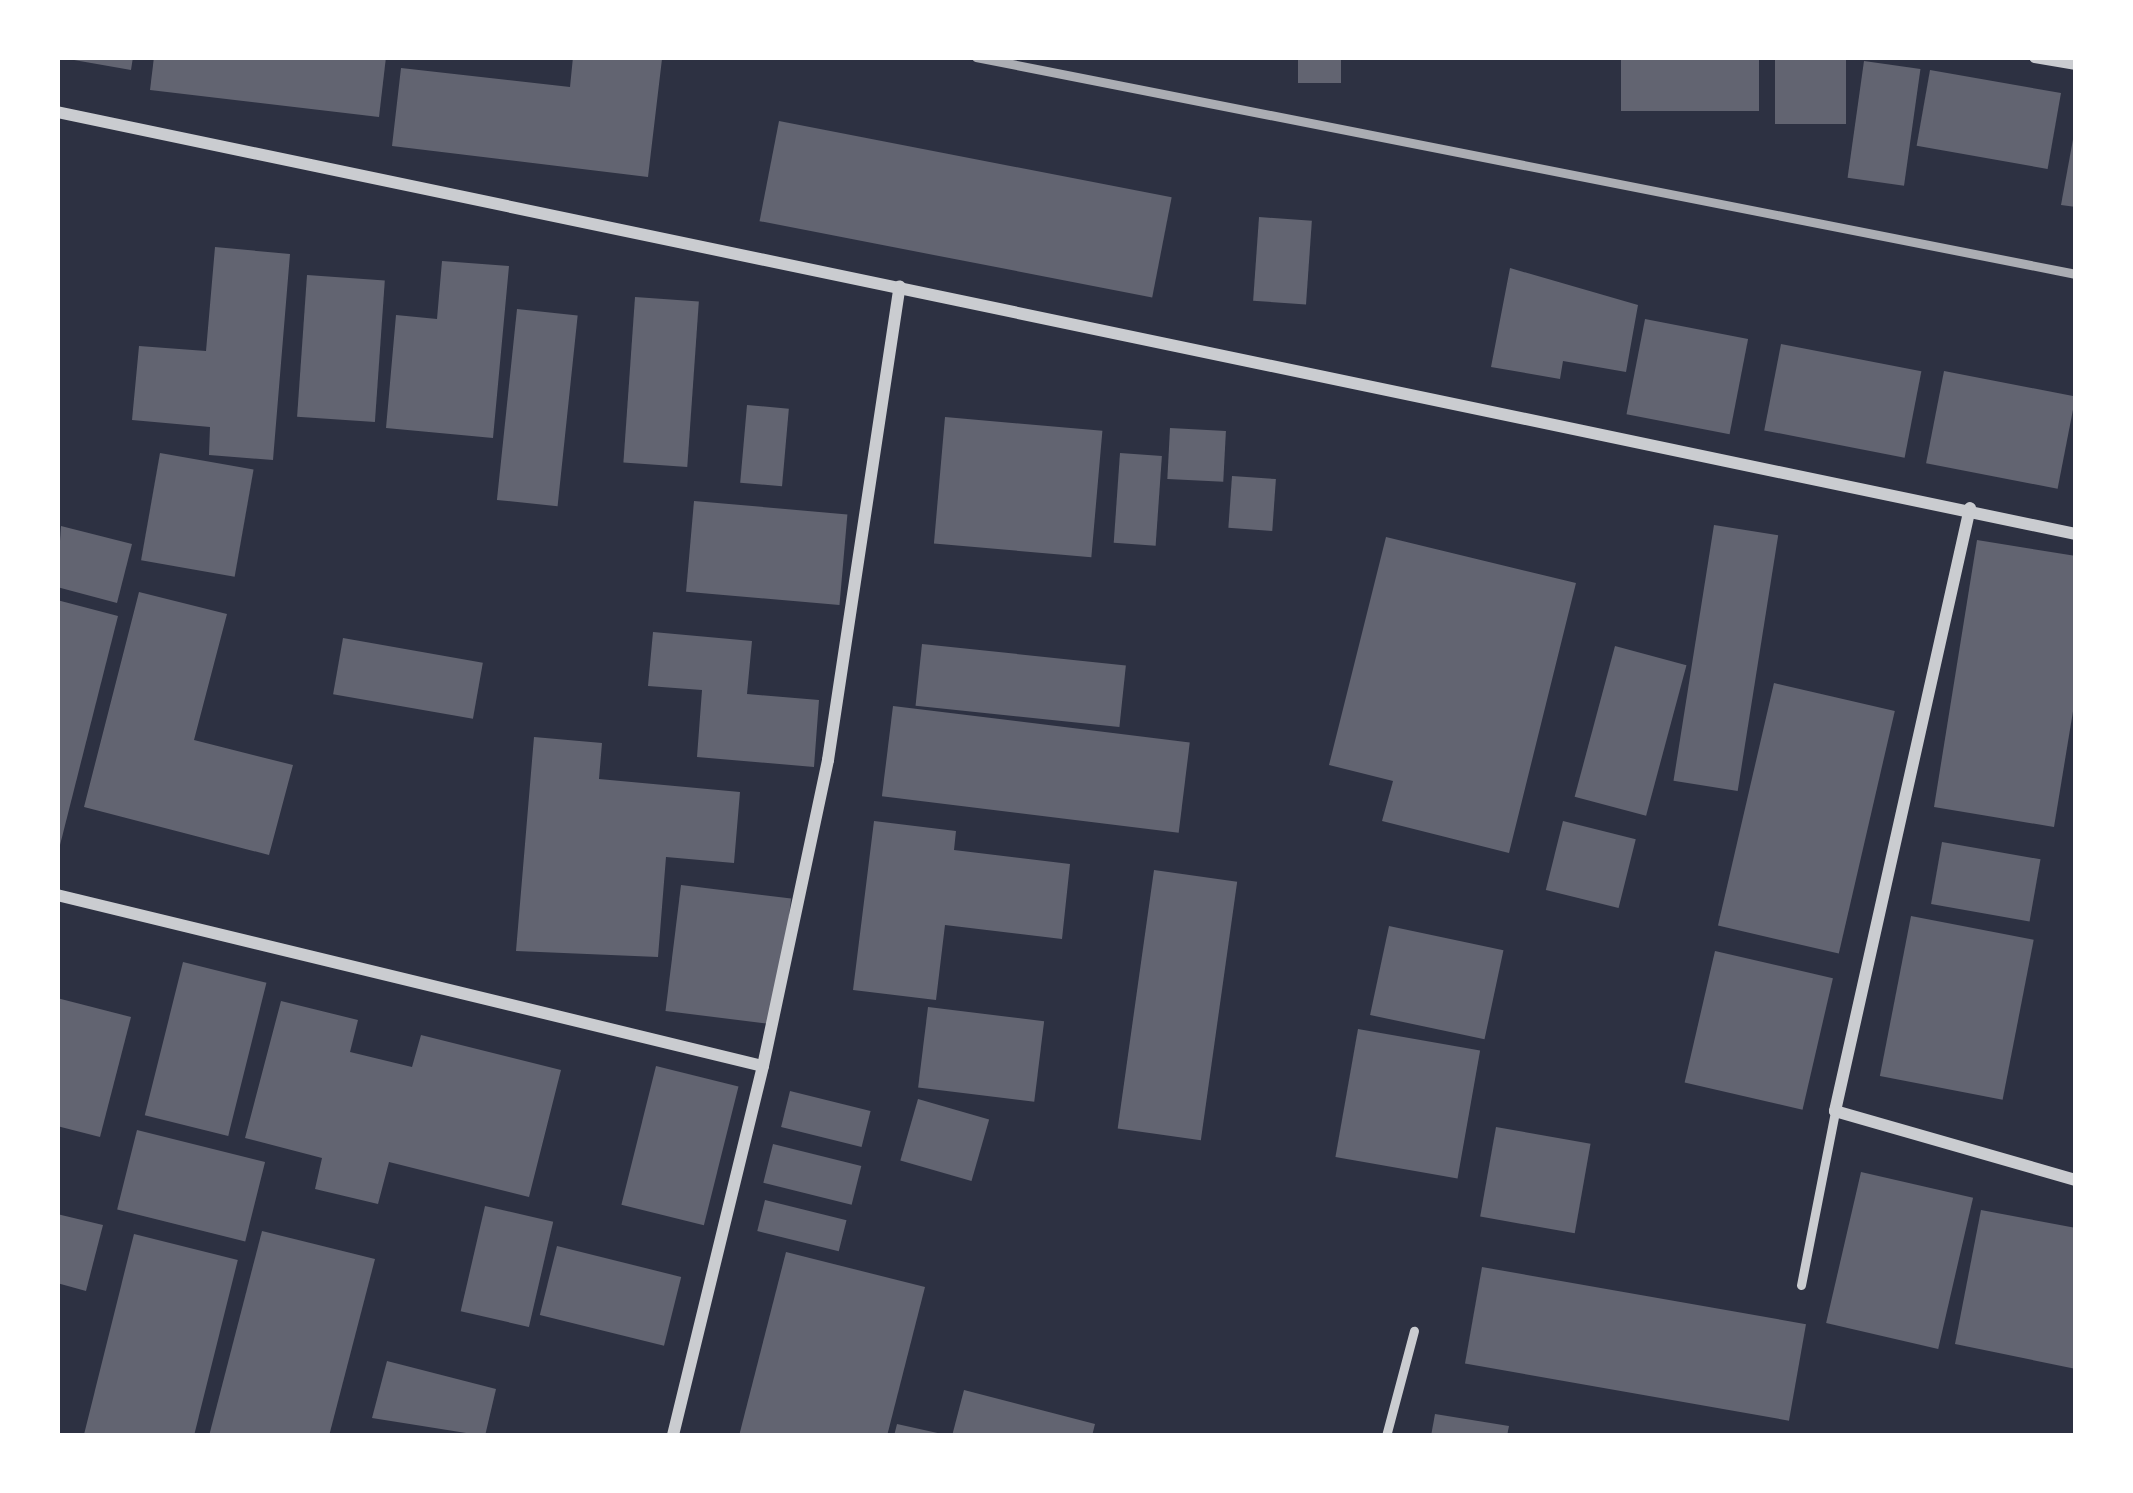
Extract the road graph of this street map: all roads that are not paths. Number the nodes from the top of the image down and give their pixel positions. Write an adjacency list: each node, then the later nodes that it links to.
1 (2035, 57): 2 (street)
2 (2076, 64)
3 (57, 112): 4 (street)
4 (900, 286): 5 (street); 8 (street)
5 (1970, 508): 6 (street); 9 (street)
6 (2076, 534)
7 (57, 895): 8 (street)
8 (764, 1066): 13 (street)
9 (1835, 1111): 10 (street); 11 (lane)
10 (2076, 1180)
11 (1802, 1285)
12 (1414, 1331): 14 (lane)
13 (673, 1436)
14 (1386, 1436)

